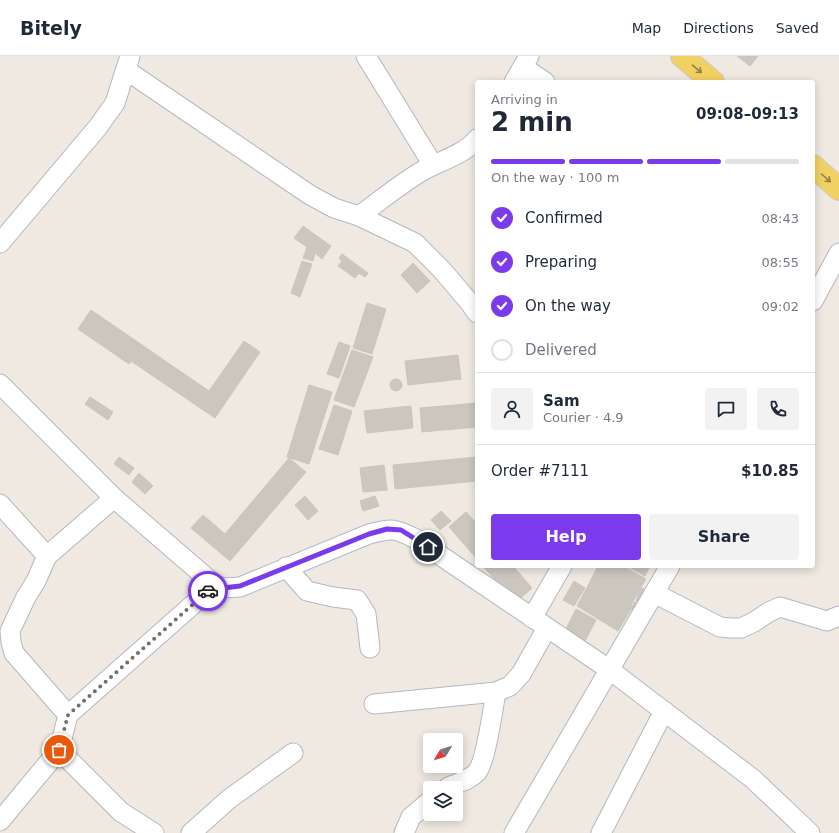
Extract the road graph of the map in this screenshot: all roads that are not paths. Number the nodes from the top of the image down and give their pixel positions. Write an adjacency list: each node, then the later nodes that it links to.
1 (366, 56): 8 (street)
2 (682, 56): 6 (main road, one-way to 6)
3 (128, 63): 11 (street); 12 (street)
4 (522, 68): 5 (street)
5 (542, 80)
6 (711, 80)
7 (475, 140): 8 (street)
8 (433, 165): 11 (street)
9 (815, 168): 10 (main road, one-way to 10)
10 (839, 189)
11 (358, 216): 15 (street)
12 (0, 243)
13 (839, 252): 14 (street)
14 (815, 297)
15 (475, 310)
16 (0, 384): 17 (street)
17 (114, 498): 19 (street); 23 (street)
18 (0, 504): 19 (street)
19 (47, 556): 32 (street)
20 (286, 568): 23 (street); 26 (street); 27 (street)
21 (561, 568): 26 (street)
22 (669, 568): 24 (street)
23 (215, 586): 32 (street)
24 (654, 593): 25 (street); 28 (street)
25 (839, 616)
26 (540, 623): 28 (street); 29 (street)
27 (370, 648)
28 (610, 670): 31 (street); 41 (street)
29 (496, 692): 30 (street); 35 (street)
30 (374, 704)
31 (664, 711): 42 (street); 43 (street)
32 (68, 715): 33 (street)
33 (59, 750): 37 (street); 38 (street)
34 (293, 753): 39 (street)
35 (463, 781)
36 (423, 807): 40 (street)
37 (0, 821)
38 (154, 833)
39 (191, 833)
40 (404, 833)
41 (514, 833)
42 (601, 833)
43 (810, 833)

